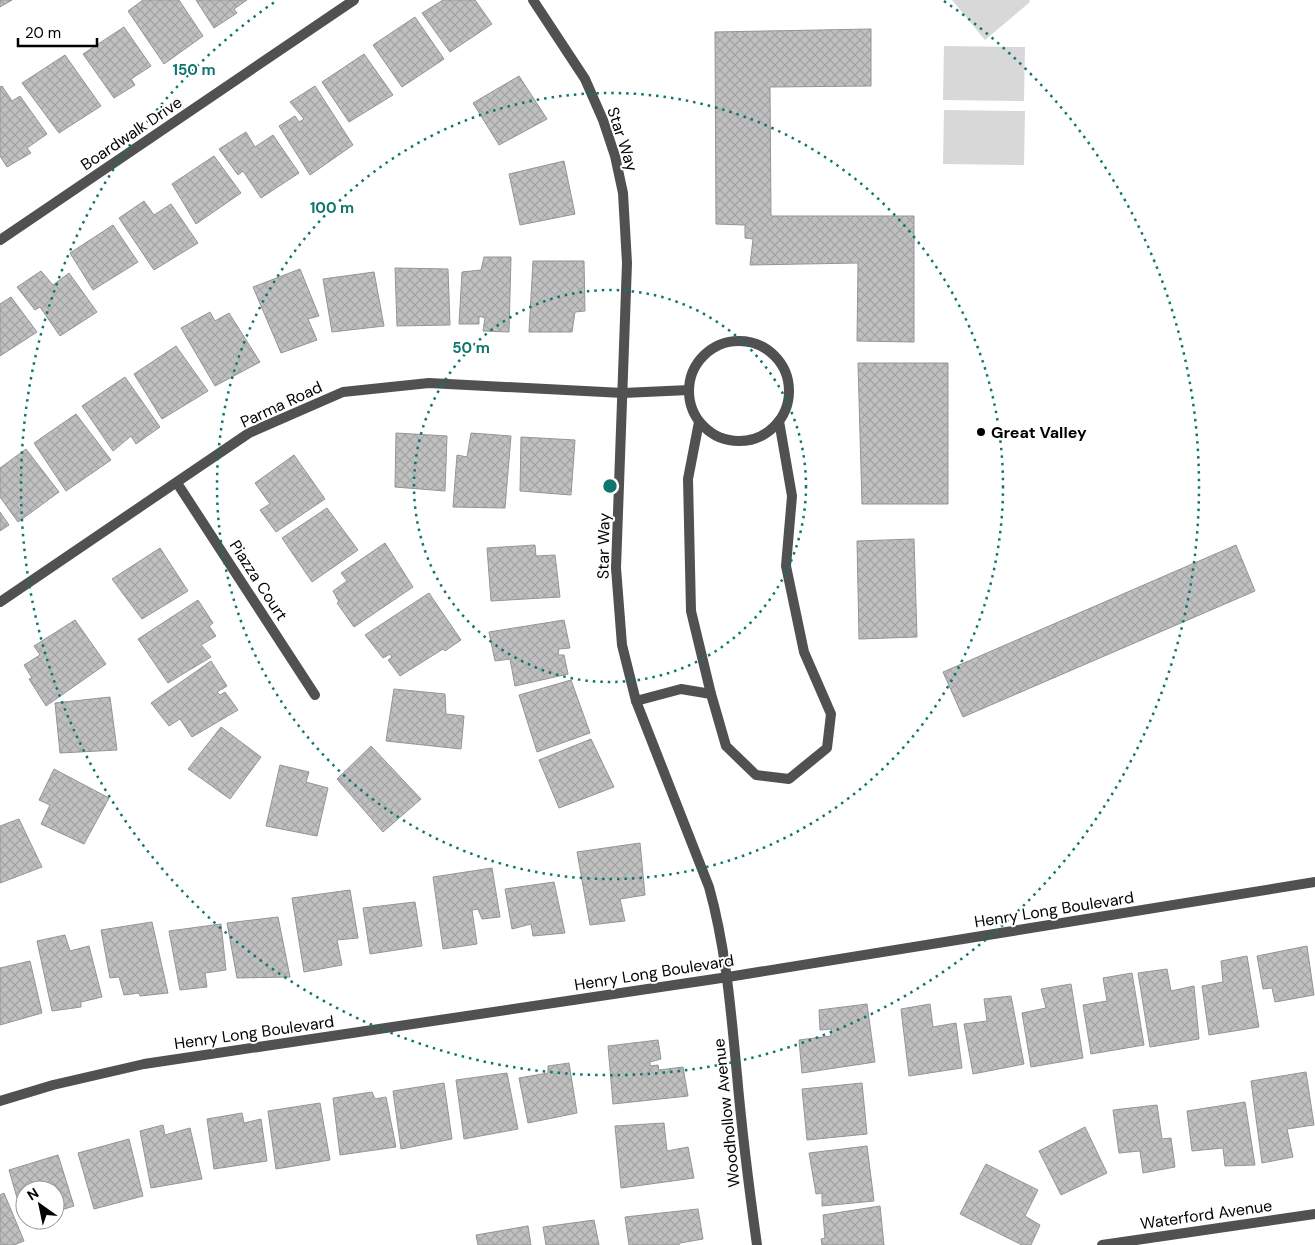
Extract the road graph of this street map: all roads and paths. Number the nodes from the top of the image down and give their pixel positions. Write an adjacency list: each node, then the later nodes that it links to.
1 (354, 0): 3 (street, Boardwalk Drive)
2 (533, 0): 5 (street, Star Way)
3 (0, 240)
4 (689, 390): 5 (street, Parma Road); 6 (street); 7 (street)
5 (623, 393): 8 (street, Parma Road); 12 (street, Star Way)
6 (699, 422): 7 (street); 10 (street)
7 (779, 422): 10 (street)
8 (176, 483): 9 (street, Parma Road); 11 (street, Piazza Court)
9 (0, 602)
10 (711, 694): 12 (street)
11 (315, 695)
12 (636, 701): 14 (street, Star Way)
13 (1315, 882): 14 (street, Henry Long Boulevard)
14 (728, 977): 15 (street, Henry Long Boulevard); 17 (street, Woodhollow Avenue)
15 (0, 1102)
16 (1315, 1214): 18 (street, Waterford Avenue)
17 (758, 1245)
18 (1102, 1245)

